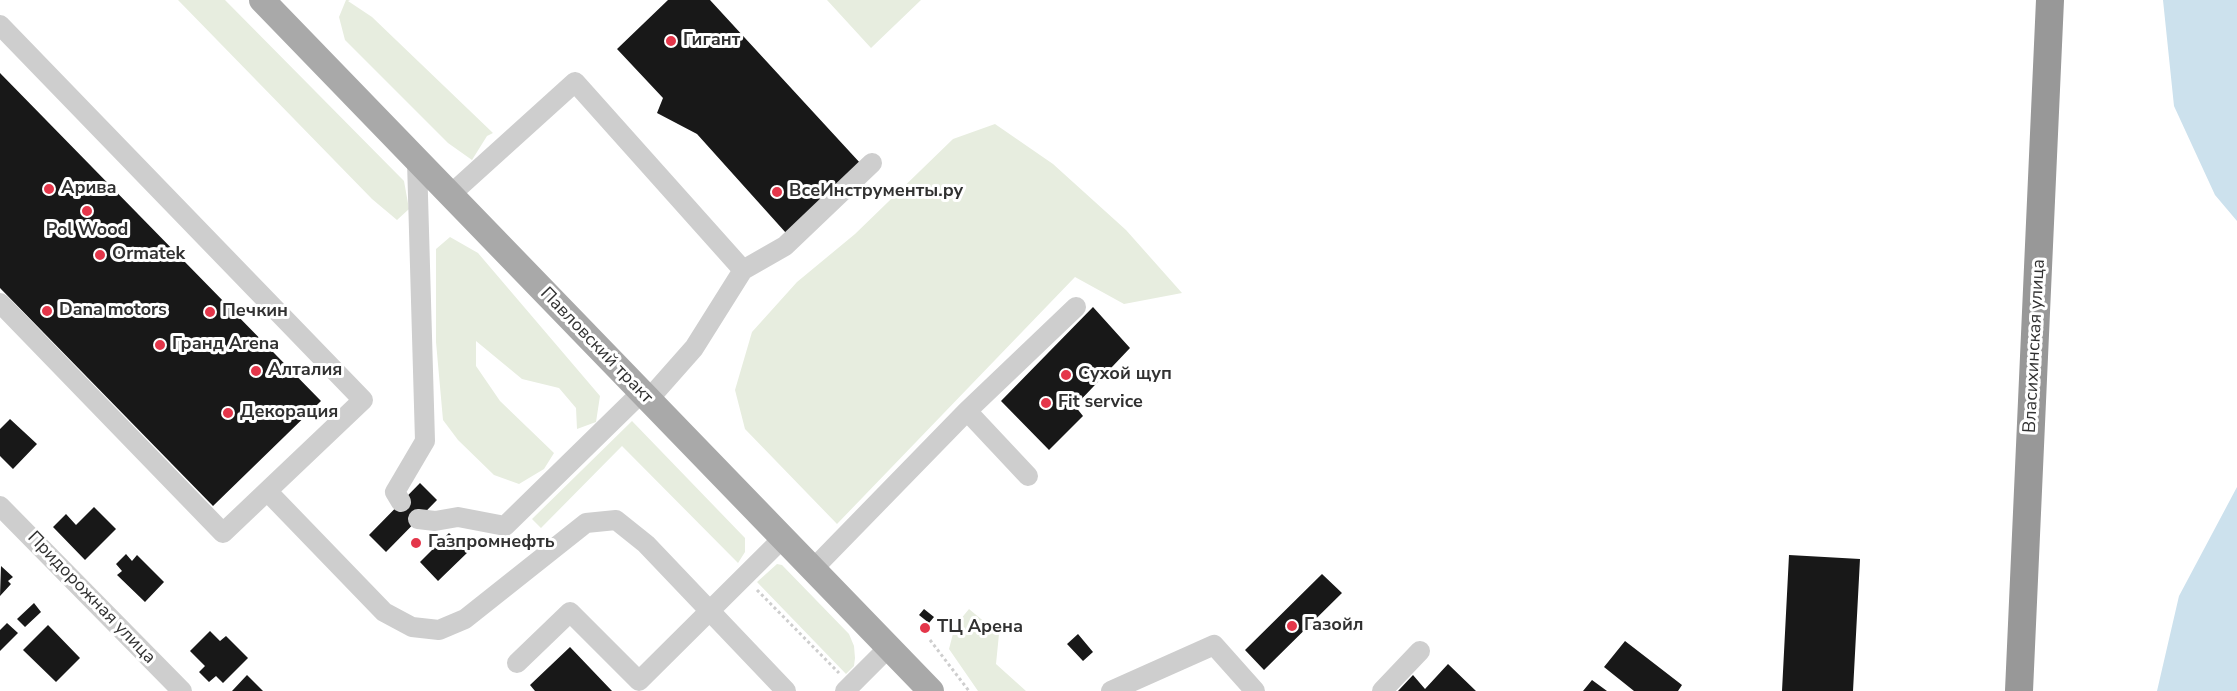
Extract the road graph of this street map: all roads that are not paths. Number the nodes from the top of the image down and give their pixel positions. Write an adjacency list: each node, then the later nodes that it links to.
1 (262, 0): 4 (main road, Павловский тракт)
2 (2050, 0): 30 (highway, Власихинская улица)
3 (0, 25): 13 (street)
4 (417, 161): 6 (main road, Павловский тракт); 14 (street)
5 (872, 163): 7 (street)
6 (450, 195): 7 (street); 10 (main road, Павловский тракт)
7 (743, 270): 10 (street)
8 (0, 303): 13 (street)
9 (1076, 307): 11 (street)
10 (645, 396): 16 (street); 17 (main road, Павловский тракт)
11 (967, 411): 12 (street); 18 (street)
12 (1028, 476)
13 (268, 492): 19 (street)
14 (401, 502)
15 (0, 506): 24 (street, Придорожная улица)
16 (418, 519)
17 (783, 538): 18 (main road, Павловский тракт); 19 (street)
18 (813, 569): 20 (main road, Павловский тракт)
19 (710, 610): 22 (street); 25 (street)
20 (888, 648): 23 (street); 26 (main road, Павловский тракт)
21 (1420, 651): 29 (street)
22 (517, 663)
23 (848, 688)
24 (182, 691)
25 (786, 691)
26 (931, 691)
27 (1111, 691): 28 (street)
28 (1256, 691)
29 (1382, 691)
30 (2019, 691)

